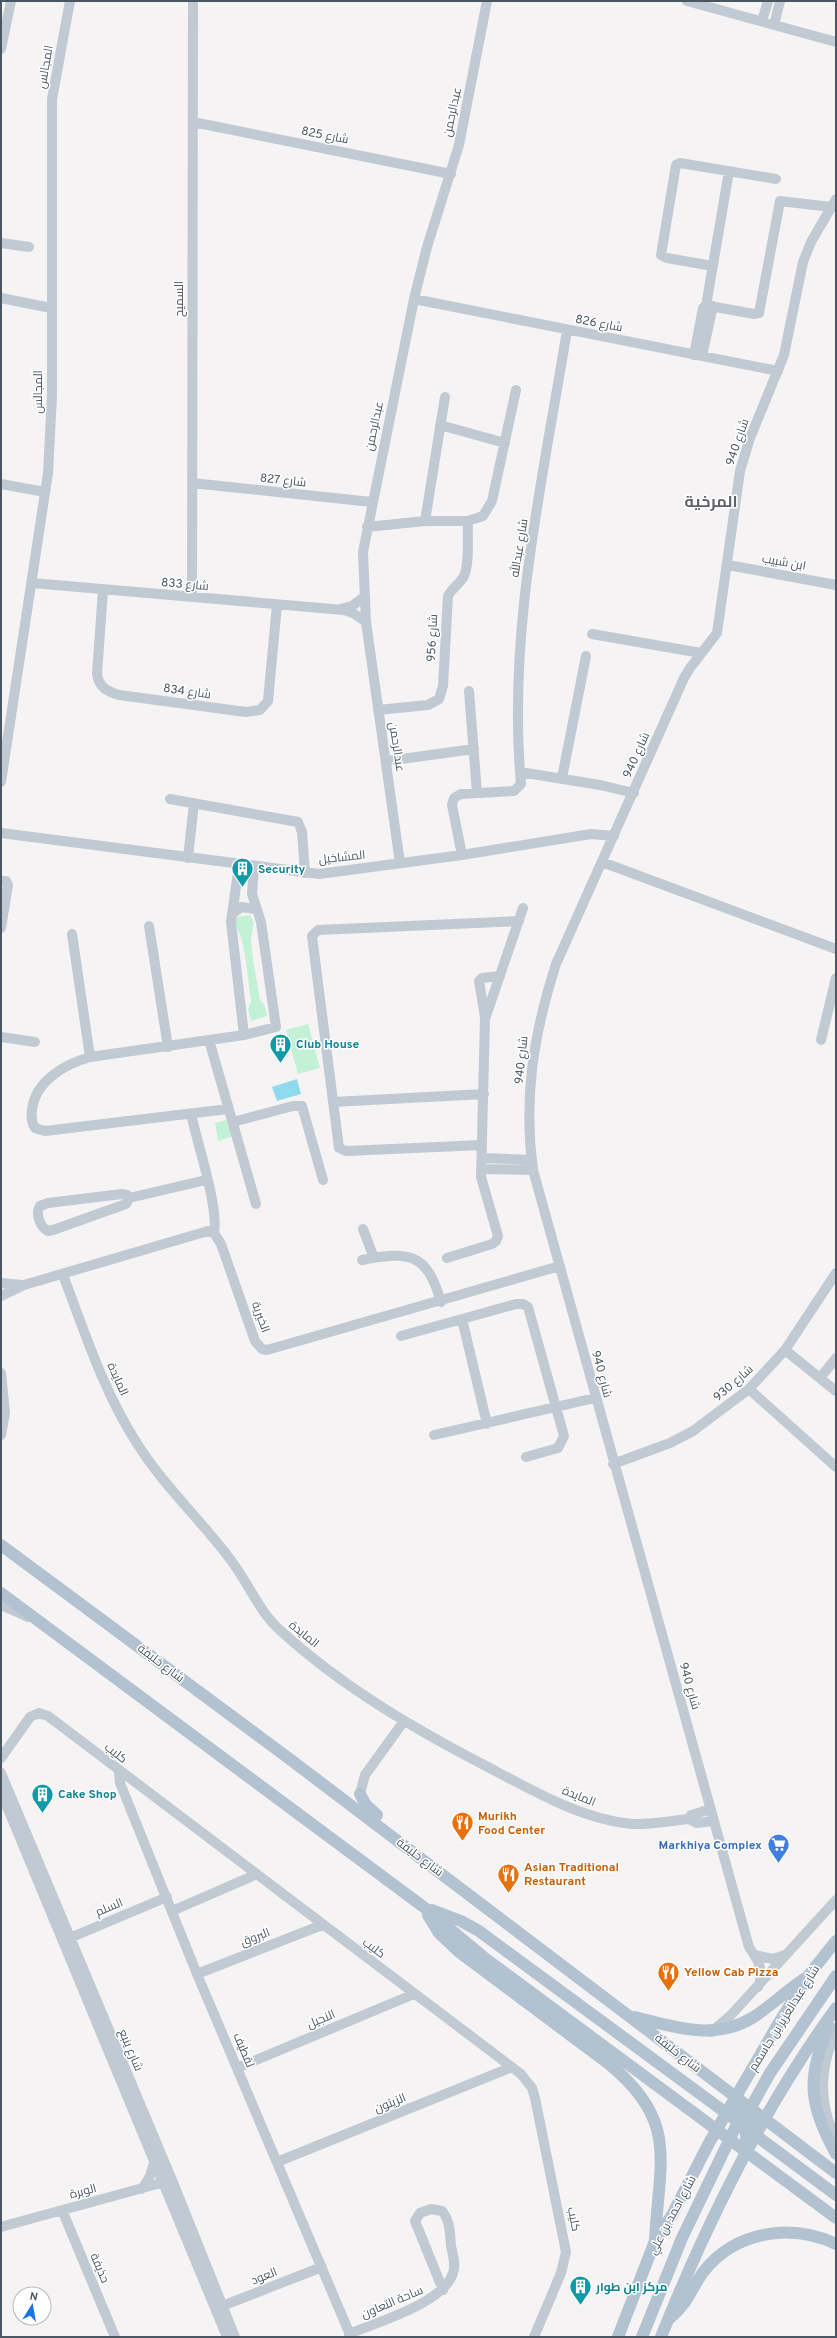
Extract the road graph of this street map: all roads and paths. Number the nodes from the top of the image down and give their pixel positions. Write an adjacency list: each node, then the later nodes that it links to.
1 (11, 1): 11 (street)
2 (70, 1): 23 (street, المجالس)
3 (193, 1): 12 (street, السميح)
4 (487, 1): 14 (street, عبدالرحمن)
5 (687, 1): 8 (street)
6 (768, 1): 8 (street)
7 (780, 1): 9 (street)
8 (762, 21): 9 (street)
9 (774, 25): 10 (street)
10 (836, 42)
11 (1, 49)
12 (193, 122): 14 (street, شارع 825); 31 (street, السميح)
13 (729, 171): 15 (street); 19 (street); 19 (street)
14 (451, 174): 21 (street, عبدالرحمن)
15 (776, 179)
16 (833, 203): 22 (street); 26 (street, شارع 940)
17 (1, 242): 18 (street)
18 (29, 247)
19 (713, 266): 22 (street)
20 (1, 298): 23 (street)
21 (414, 298): 24 (street, شارع 826); 34 (street, عبدالرحمن)
22 (710, 305): 25 (street)
23 (51, 308): 33 (street, المجالس)
24 (568, 330): 25 (street, شارع 826); 54 (street, شارع عبدالله)
25 (698, 355): 26 (street, شارع 826)
26 (778, 371): 38 (street, شارع 940)
27 (516, 390): 30 (street)
28 (445, 397): 29 (street)
29 (440, 425): 30 (street); 35 (street)
30 (505, 443): 36 (street)
31 (192, 483): 34 (street, شارع 827); 42 (street, السميح)
32 (1, 484): 33 (street)
33 (45, 492): 39 (street, المجالس)
34 (372, 502): 37 (street, عبدالرحمن)
35 (425, 521): 36 (street); 37 (street)
36 (468, 521): 51 (street, شارع 956)
37 (367, 527): 43 (street, عبدالرحمن)
38 (728, 565): 40 (street, ابن شبيب); 48 (street, شارع 940)
39 (32, 583): 41 (street, شارع 833); 56 (street, المجالس)
40 (836, 585)
41 (103, 590): 42 (street, شارع 833); 44 (street, شارع 834)
42 (192, 597): 44 (street, شارع 833)
43 (364, 597): 45 (street, شارع 833); 46 (street, عبدالرحمن)
44 (277, 606): 45 (street, شارع 833)
45 (336, 610): 46 (street, شارع 833)
46 (366, 622): 51 (street, عبدالرحمن)
47 (592, 634): 48 (street)
48 (701, 653): 58 (street, شارع 940)
49 (586, 656): 55 (street)
50 (469, 691): 52 (street)
51 (378, 710): 53 (street, عبدالرحمن)
52 (474, 750): 53 (street); 57 (street)
53 (387, 761): 66 (street, عبدالرحمن)
54 (520, 772): 55 (street); 57 (street, شارع عبدالله)
55 (562, 778): 58 (street)
56 (1, 782)
57 (477, 793): 63 (street, شارع عبدالله)
58 (634, 793): 62 (street, شارع 940)
59 (170, 799): 60 (street)
60 (194, 803): 64 (street); 69 (street)
61 (1, 833): 64 (street, المشاخيل)
62 (614, 836): 63 (street, المشاخيل); 65 (street, شارع 940)
63 (462, 855): 66 (street, المشاخيل)
64 (188, 858): 67 (street, المشاخيل)
65 (602, 862): 78 (street); 97 (street, شارع 940)
66 (400, 863): 69 (street, المشاخيل)
67 (240, 865): 68 (street, المشاخيل); 73 (street)
68 (254, 867): 69 (street, المشاخيل); 72 (street)
69 (305, 873)
70 (1, 881): 76 (street)
71 (523, 908): 74 (street)
72 (256, 909): 73 (street); 83 (street)
73 (232, 914): 83 (street)
74 (519, 921): 79 (street); 91 (street)
75 (149, 926): 88 (street)
76 (1, 928)
77 (72, 934): 89 (street)
78 (836, 949)
79 (500, 976): 82 (street); 82 (street)
80 (836, 978): 81 (street)
81 (832, 1011): 86 (street)
82 (485, 1019): 90 (street)
83 (244, 1035): 85 (street)
84 (1, 1037): 87 (street)
85 (209, 1040): 88 (street); 92 (street)
86 (822, 1040)
87 (35, 1042)
88 (168, 1046): 89 (street)
89 (90, 1057): 93 (street)
90 (484, 1094): 91 (street); 95 (street)
91 (333, 1102): 95 (street)
92 (228, 1110): 93 (street); 94 (street)
93 (191, 1114): 99 (street)
94 (233, 1122): 100 (street); 102 (street)
95 (482, 1145): 96 (street)
96 (482, 1158): 97 (street); 98 (street)
97 (532, 1165): 98 (street); 108 (street, شارع 940)
98 (481, 1169): 106 (street)
99 (206, 1180): 101 (street); 104 (street)
100 (323, 1180)
101 (129, 1198): 101 (street)
102 (256, 1204)
103 (363, 1229): 105 (street)
104 (214, 1234): 109 (street); 114 (street, الخيرية)
105 (374, 1258): 107 (street); 114 (street)
106 (448, 1258)
107 (362, 1260)
108 (560, 1266): 114 (street, الخيرية); 123 (street, شارع 940)
109 (63, 1275): 112 (street); 135 (street, المايدة)
110 (835, 1275): 117 (street, شارع 930)
111 (1, 1283): 112 (street)
112 (24, 1285): 113 (street)
113 (1, 1296)
114 (441, 1302)
115 (462, 1319): 116 (street); 124 (street); 125 (street)
116 (401, 1336)
117 (785, 1350): 120 (street); 121 (street, شارع 930)
118 (836, 1358): 120 (street)
119 (1, 1372): 126 (street)
120 (820, 1378): 122 (street)
121 (749, 1389): 129 (street, شارع 930); 130 (street)
122 (836, 1391)
123 (595, 1398): 124 (street); 129 (street, شارع 940)
124 (557, 1408): 125 (street); 128 (street)
125 (487, 1424): 127 (street)
126 (1, 1435)
127 (434, 1435)
128 (526, 1457)
129 (614, 1464): 141 (street, شارع 940)
130 (836, 1467)
131 (1, 1545): 145 (main road, شارع خليفة)
132 (1, 1593): 134 (main road)
133 (1, 1605): 134 (street)
134 (41, 1623): 149 (main road)
135 (404, 1721): 140 (street); 143 (street, المايدة)
136 (1, 1758): 137 (street, كليب)
137 (119, 1772): 146 (street, كليب); 147 (street, لقطيف)
138 (1, 1773): 142 (street, شارع ينبع)
139 (1, 1792): 142 (street, شارع ينبع)
140 (360, 1794): 145 (main road)
141 (711, 1809): 143 (street, المايدة); 144 (street, شارع 940)
142 (13, 1812): 152 (street, شارع ينبع)
143 (689, 1819): 144 (street, المايدة)
144 (714, 1821): 155 (street, شارع 940)
145 (437, 1869): 163 (main road, شارع خليفة)
146 (257, 1874): 150 (street); 151 (street, كليب)
147 (166, 1897): 150 (street, لقطيف); 152 (street, السلم)
148 (836, 1900): 154 (street)
149 (425, 1908): 170 (main road); 173 (main road); 188 (main road)
150 (172, 1911): 156 (street, لقطيف)
151 (322, 1925): 156 (street, البروق); 160 (street, كليب)
152 (66, 1939): 180 (street, شارع ينبع); 182 (street, شارع ينبع)
153 (836, 1941): 157 (main road, شارع عبدالعزيز بن جاسمم)
154 (788, 1953): 155 (street); 159 (street)
155 (755, 1954): 159 (street, شارع 940)
156 (197, 1974): 167 (street, لقطيف)
157 (808, 1976): 164 (main road); 168 (main road, شارع عبدالعزيز بن جاسمم)
158 (836, 1976): 169 (main road)
159 (758, 1987): 164 (street)
160 (414, 1994): 166 (street, كليب); 167 (street, النجيل)
161 (836, 2008): 171 (main road)
162 (836, 2012): 178 (main road)
163 (631, 2016): 164 (main road); 168 (main road, شارع خليفة)
164 (711, 2032)
165 (836, 2032): 176 (street)
166 (512, 2067): 179 (street, الزيتون); 198 (street, كليب)
167 (237, 2068): 179 (street, لقطيف)
168 (735, 2097): 169 (main road, شارع خليفة); 170 (main road, شارع احمد بن علي); 172 (main road)
169 (750, 2109): 171 (main road, شارع خليفة); 172 (main road)
170 (726, 2113): 172 (main road); 173 (main road, شارع احمد بن علي)
171 (765, 2120): 172 (main road); 174 (main road); 181 (main road, شارع خليفة)
172 (741, 2124): 173 (main road); 174 (main road); 175 (main road); 177 (main road)
173 (717, 2130): 175 (main road); 188 (main road, شارع احمد بن علي)
174 (756, 2136): 177 (main road); 184 (main road)
175 (730, 2139): 177 (main road); 200 (main road)
176 (836, 2139)
177 (748, 2152): 186 (main road); 193 (main road)
178 (836, 2154)
179 (277, 2162): 190 (street, لقطيف)
180 (154, 2163): 182 (street, شارع ينبع); 183 (street)
181 (836, 2173)
182 (167, 2181): 183 (street, الوبرة); 192 (street, شارع ينبع)
183 (142, 2188): 185 (street, الوبرة)
184 (836, 2195)
185 (62, 2210): 187 (street, الوبرة); 195 (street, حذيفة)
186 (836, 2218)
187 (1, 2227)
188 (655, 2241): 199 (main road, شارع احمد بن علي)
189 (836, 2244): 193 (main road)
190 (322, 2266): 192 (street, العود); 194 (street, لقطيف)
191 (444, 2290): 191 (street); 194 (street, ساحة التعاون)
192 (219, 2308): 196 (street, شارع ينبع); 197 (street, شارع ينبع)
193 (668, 2319): 201 (main road)
194 (350, 2336)
195 (115, 2337)
196 (227, 2337)
197 (235, 2337)
198 (534, 2337)
199 (618, 2337)
200 (642, 2337)
201 (661, 2337)

